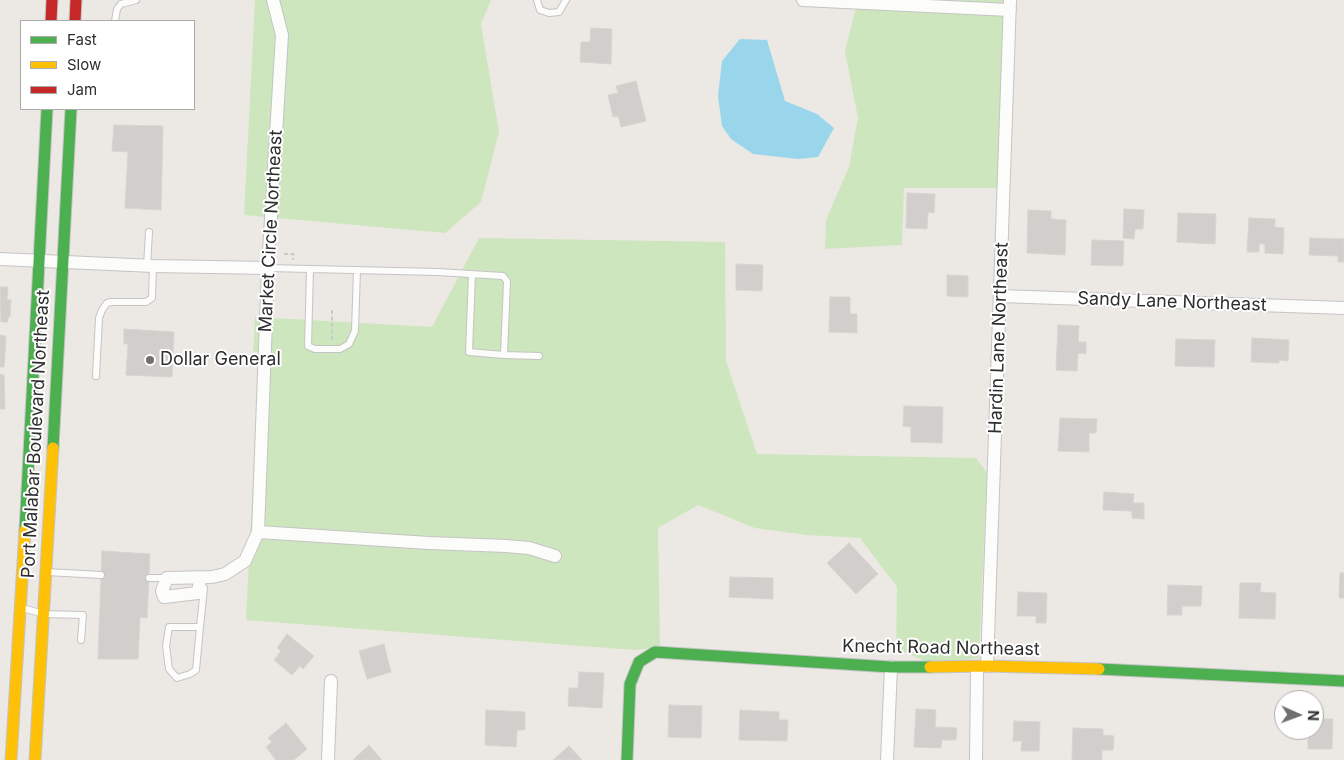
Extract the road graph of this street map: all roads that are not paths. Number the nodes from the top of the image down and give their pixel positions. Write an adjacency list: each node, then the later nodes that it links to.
1 (52, 0): 9 (street)
2 (76, 0): 10 (street)
3 (136, 0): 11 (lane)
4 (273, 0): 19 (street, Market Circle Northeast)
5 (537, 0): 6 (lane)
6 (566, 0)
7 (803, 0): 8 (street, Hardin Lane Northeast)
8 (1010, 5): 23 (street, Hardin Lane Northeast)
9 (51, 20)
10 (75, 20)
11 (115, 20)
12 (47, 110): 16 (street, Port Malabar Boulevard Northeast)
13 (70, 110): 17 (street, Port Malabar Boulevard Northeast)
14 (149, 232): 18 (lane)
15 (0, 260): 16 (street)
16 (39, 262): 17 (street); 30 (street, Port Malabar Boulevard Northeast)
17 (62, 262): 18 (street); 31 (street, Port Malabar Boulevard Northeast)
18 (150, 266): 19 (street); 27 (lane)
19 (268, 268): 20 (lane); 28 (street, Market Circle Northeast)
20 (310, 269): 21 (lane); 21 (lane)
21 (357, 270): 22 (lane)
22 (472, 274): 25 (lane); 25 (lane)
23 (1000, 296): 24 (street, Sandy Lane Northeast); 41 (street, Hardin Lane Northeast)
24 (1344, 308)
25 (504, 355): 26 (lane)
26 (540, 356)
27 (96, 376)
28 (258, 532): 29 (street); 33 (street, Market Circle Northeast)
29 (555, 556)
30 (23, 570): 31 (street); 36 (street, Port Malabar Boulevard Northeast)
31 (47, 572): 32 (lane); 37 (street, Port Malabar Boulevard Northeast)
32 (101, 575)
33 (203, 577): 35 (street, Market Circle Northeast); 35 (street); 38 (lane)
34 (149, 578): 35 (lane)
35 (167, 578)
36 (21, 608): 37 (lane); 44 (street, Port Malabar Boulevard Northeast)
37 (44, 614): 39 (lane); 45 (street, Port Malabar Boulevard Northeast)
38 (200, 626): 38 (lane)
39 (81, 640)
40 (890, 667): 41 (street, Knecht Road Northeast); 47 (street, Knecht Road Northeast); 48 (street)
41 (982, 667): 43 (street, Knecht Road Northeast); 49 (street, Hardin Lane Northeast)
42 (331, 681): 46 (street)
43 (1344, 681)
44 (12, 760)
45 (35, 760)
46 (328, 760)
47 (627, 760)
48 (887, 760)
49 (976, 760)

